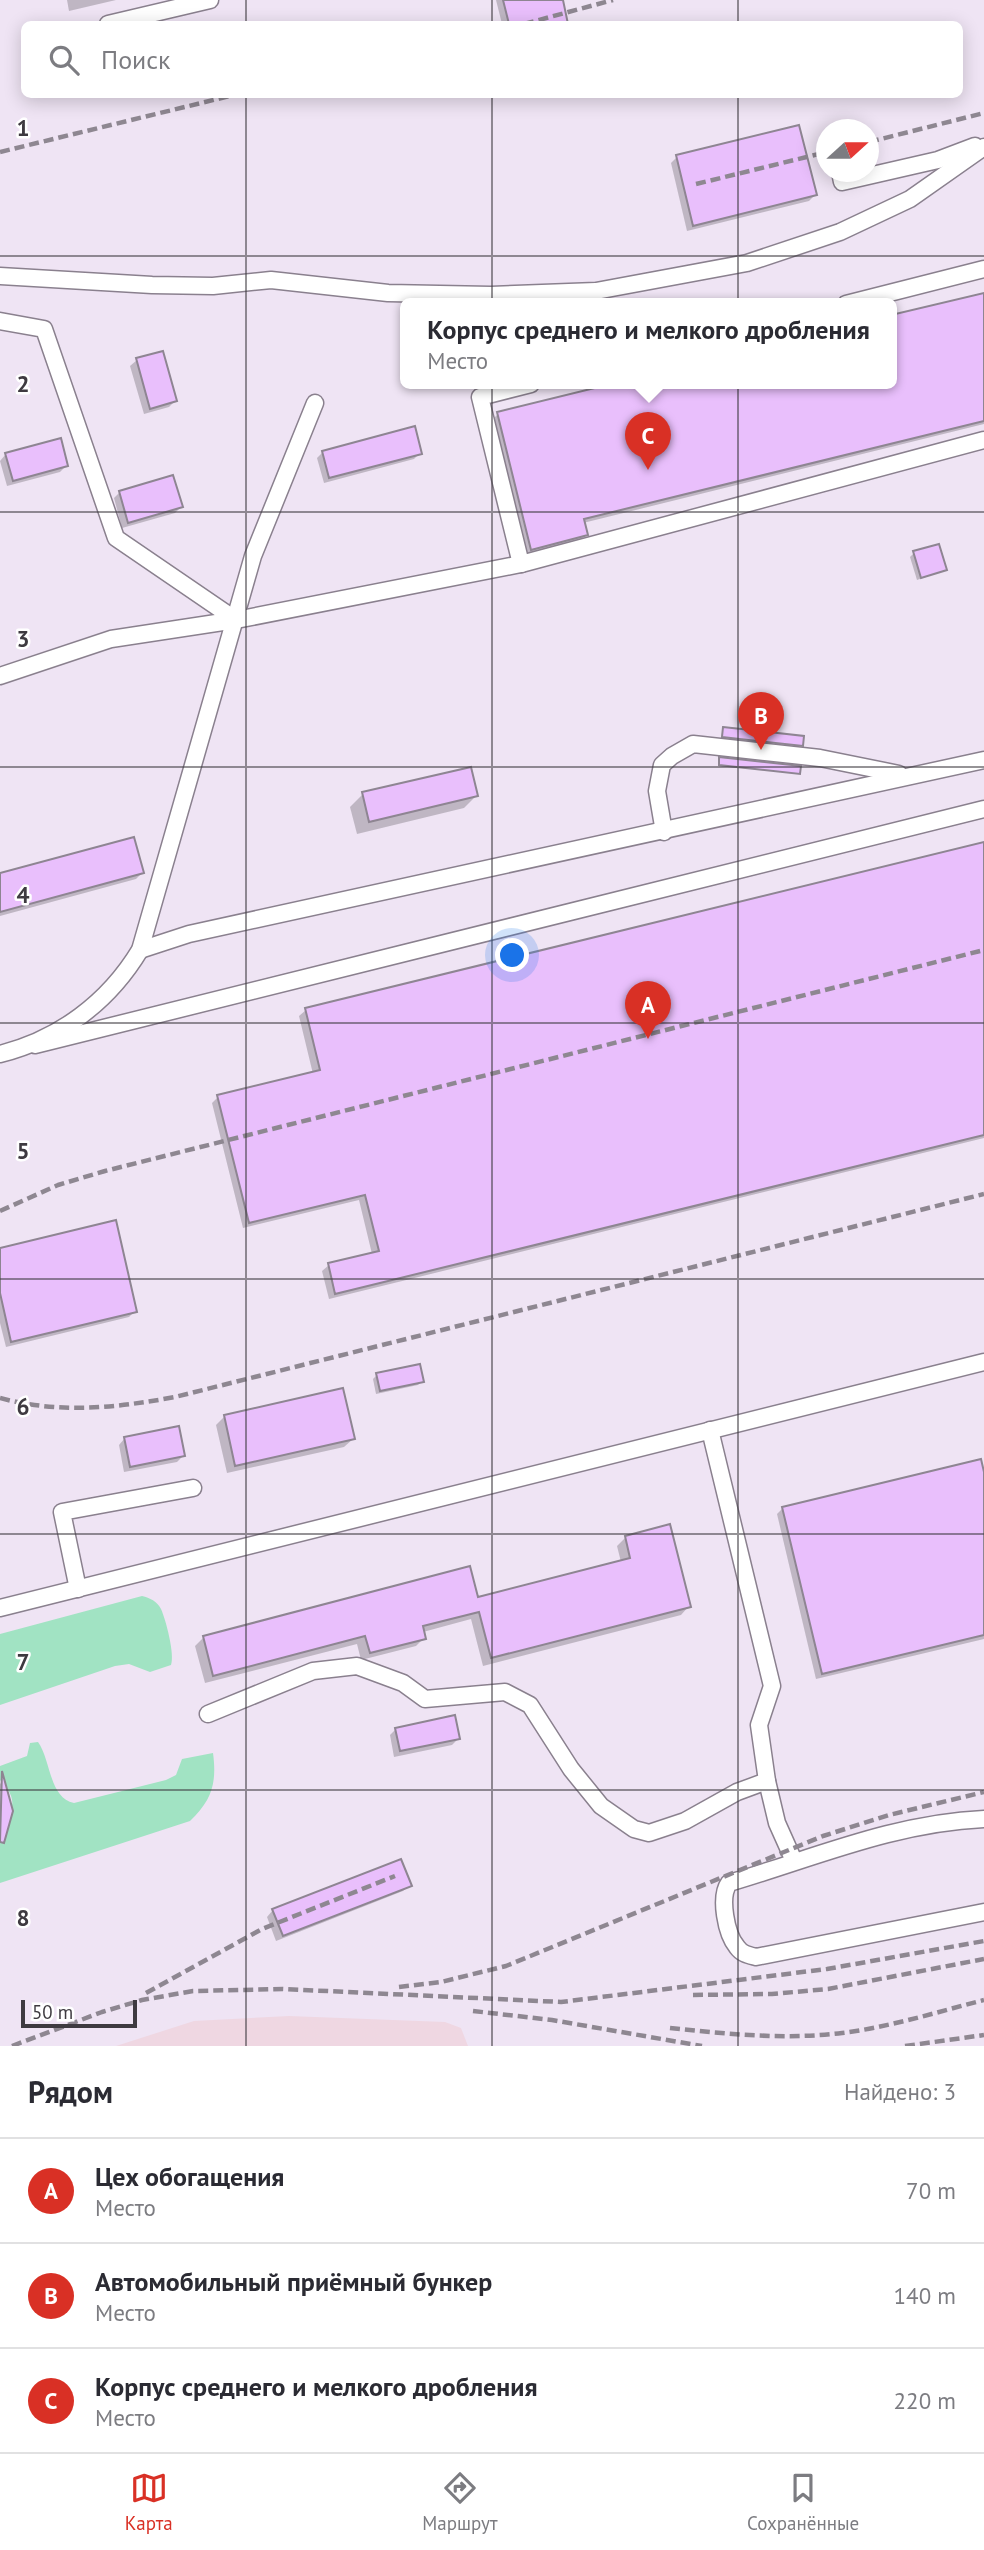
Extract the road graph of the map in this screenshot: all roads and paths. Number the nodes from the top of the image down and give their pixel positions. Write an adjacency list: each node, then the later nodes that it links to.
1 (211, 0): 2 (lane)
2 (121, 21)
3 (984, 145): 4 (lane); 6 (lane)
4 (879, 174)
5 (984, 269): 7 (lane)
6 (0, 275)
7 (870, 298)
8 (0, 321): 13 (lane)
9 (511, 389): 12 (lane)
10 (315, 403): 13 (lane)
11 (984, 440): 12 (lane)
12 (521, 564): 13 (lane)
13 (236, 620): 14 (lane); 19 (lane)
14 (0, 676)
15 (984, 760): 16 (lane)
16 (909, 775): 18 (lane); 18 (lane)
17 (984, 809): 20 (lane)
18 (664, 832): 19 (lane)
19 (139, 950): 20 (lane)
20 (34, 1045): 21 (lane)
21 (0, 1054)
22 (984, 1362): 23 (lane)
23 (710, 1430): 25 (lane); 28 (lane)
24 (193, 1488): 25 (lane)
25 (78, 1589): 26 (lane)
26 (0, 1608)
27 (208, 1714): 28 (lane)
28 (767, 1781): 30 (lane)
29 (984, 1819): 30 (lane)
30 (794, 1860): 31 (lane)
31 (984, 1912)

